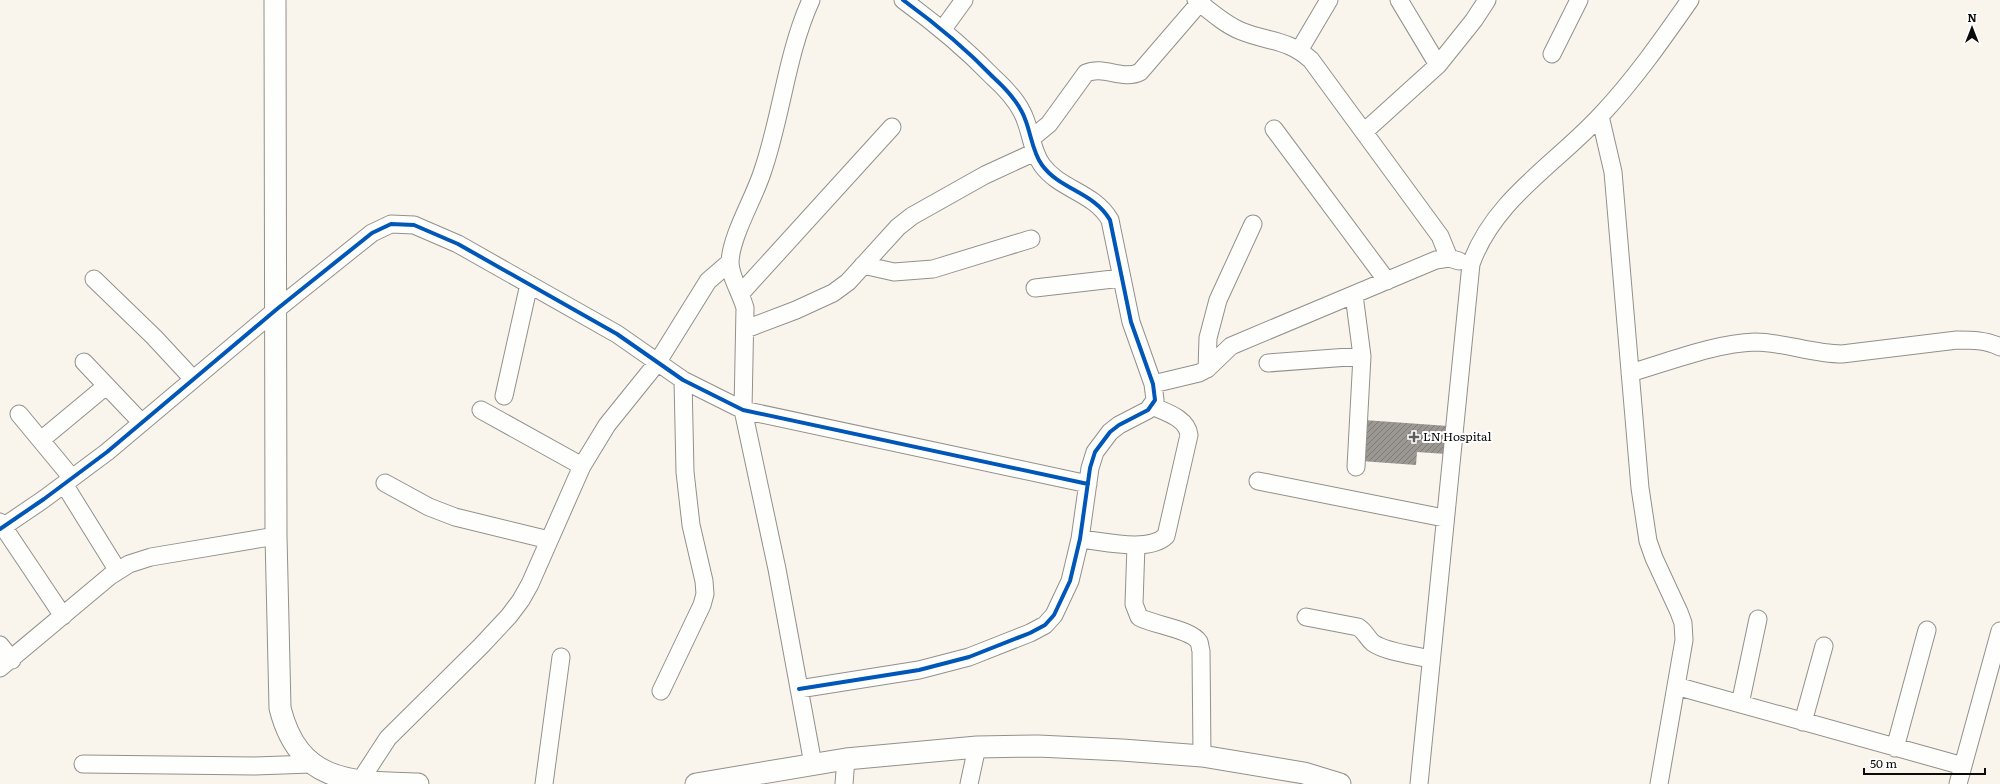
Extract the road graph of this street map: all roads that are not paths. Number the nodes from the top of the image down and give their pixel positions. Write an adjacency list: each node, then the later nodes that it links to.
1 (275, 0): 33 (street)
2 (811, 0): 23 (street)
3 (903, 0): 11 (street)
4 (964, 0): 11 (street)
5 (1329, 0): 12 (street)
6 (1399, 0): 14 (street)
7 (1487, 0): 14 (street)
8 (1579, 0): 13 (street)
9 (1690, 0): 15 (street)
10 (1199, 1): 12 (street); 19 (street)
11 (943, 29): 19 (street)
12 (1300, 50): 18 (street)
13 (1552, 54)
14 (1438, 64): 18 (street)
15 (1600, 116): 24 (street); 41 (street)
16 (892, 126): 31 (street)
17 (1274, 129): 28 (street)
18 (1364, 132): 22 (street)
19 (1034, 145): 25 (street); 26 (street)
20 (1253, 224): 40 (street)
21 (1030, 238): 25 (street)
22 (1449, 258): 24 (street); 28 (street)
23 (730, 262): 31 (street); 38 (street)
24 (1471, 264): 59 (street)
25 (863, 265): 34 (street)
26 (1122, 278): 30 (street); 44 (street)
27 (94, 279): 42 (street)
28 (1387, 281): 32 (street)
29 (529, 284): 33 (street); 38 (street); 46 (street)
30 (1035, 288)
31 (741, 292): 34 (street)
32 (1354, 296): 36 (street); 40 (street)
33 (277, 310): 42 (street); 61 (street)
34 (746, 328): 49 (street)
35 (2000, 347): 41 (street)
36 (1362, 356): 39 (street); 54 (street)
37 (84, 362): 45 (street)
38 (657, 363): 43 (street); 53 (street)
39 (1268, 363)
40 (1207, 369): 44 (street)
41 (1630, 373): 76 (street)
42 (193, 379): 51 (street)
43 (683, 380): 49 (street); 78 (street)
44 (1153, 384): 47 (street)
45 (106, 386): 51 (street); 52 (street)
46 (504, 396)
47 (1152, 406): 58 (street); 64 (street)
48 (481, 410): 53 (street)
49 (743, 410): 58 (street); 77 (street)
50 (19, 414): 52 (street)
51 (142, 422): 55 (street)
52 (41, 440): 55 (street)
53 (582, 466): 63 (street)
54 (1356, 467)
55 (68, 481): 60 (street); 65 (street)
56 (1258, 481): 59 (street)
57 (385, 483): 63 (street)
58 (1088, 484): 62 (street)
59 (1444, 518): 74 (street)
60 (1, 526): 66 (street)
61 (276, 536): 65 (street); 86 (street)
62 (1080, 539): 64 (street); 77 (street)
63 (549, 540): 89 (street)
64 (1136, 545): 83 (street)
65 (118, 570): 66 (street)
66 (63, 616): 75 (street)
67 (1306, 617): 74 (street)
68 (1758, 619): 79 (street)
69 (1927, 630): 82 (street)
70 (2000, 631): 88 (street)
71 (0, 644): 75 (street)
72 (1824, 646): 80 (street)
73 (561, 657): 91 (street)
74 (1430, 659): 96 (street)
75 (6, 664)
76 (1676, 686): 79 (street); 97 (street)
77 (800, 689): 87 (street)
78 (662, 691)
79 (1740, 704): 80 (street)
80 (1803, 722): 82 (street)
81 (977, 747): 83 (street); 84 (street); 94 (street)
82 (1895, 748): 88 (street)
83 (1202, 756): 95 (street)
84 (846, 759): 87 (street); 93 (street)
85 (83, 764): 86 (street)
86 (311, 764): 89 (street)
87 (813, 764): 92 (street)
88 (1963, 766): 98 (street)
89 (359, 783): 90 (street)
90 (418, 784)
91 (544, 784)
92 (696, 784)
93 (844, 784)
94 (969, 784)
95 (1340, 784)
96 (1419, 784)
97 (1659, 784)
98 (1958, 784)

